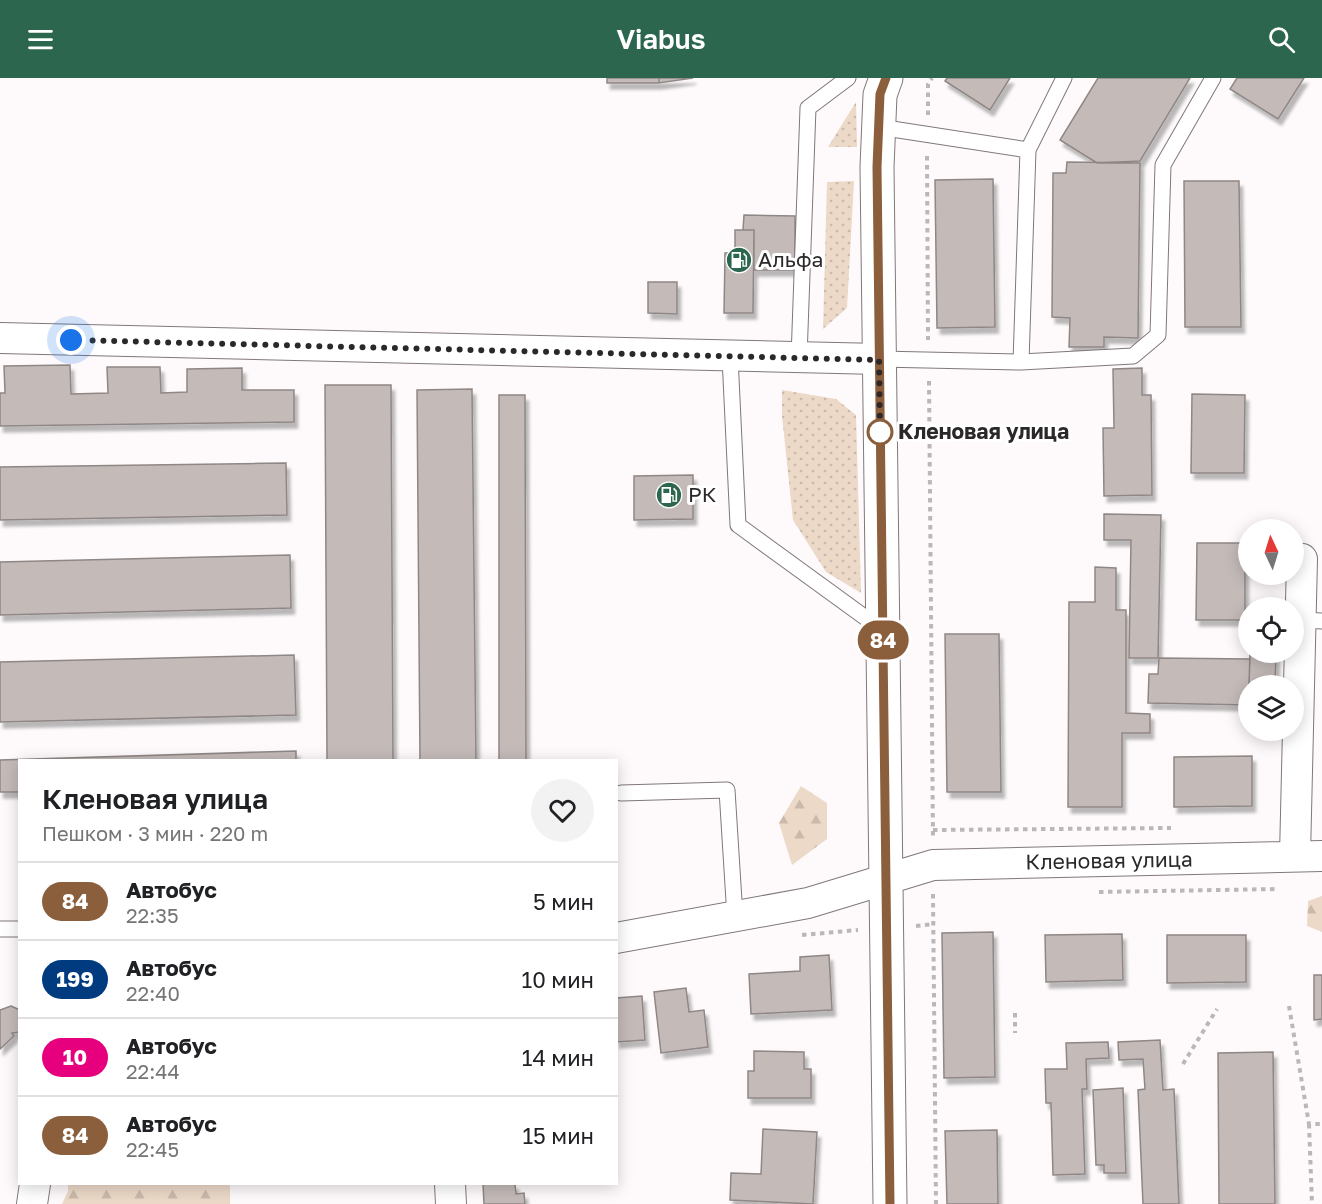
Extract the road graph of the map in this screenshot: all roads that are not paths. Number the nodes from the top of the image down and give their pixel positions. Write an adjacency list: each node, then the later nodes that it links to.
1 (848, 78): 9 (lane)
2 (886, 78): 5 (street)
3 (1064, 78): 6 (lane)
4 (1213, 78): 11 (lane)
5 (879, 127): 6 (lane); 10 (street)
6 (1028, 150): 11 (lane)
7 (0, 338): 8 (street)
8 (730, 357): 9 (street); 14 (lane)
9 (799, 358): 10 (street)
10 (879, 360): 11 (lane); 14 (street)
11 (1021, 362)
12 (1304, 573): 13 (street)
13 (1311, 620): 16 (street)
14 (882, 630): 17 (street)
15 (621, 793): 18 (lane)
16 (1309, 856): 17 (street, Кленовая улица)
17 (886, 878): 18 (street, Кленовая улица); 26 (street)
18 (735, 916): 21 (street, Кленовая улица)
19 (18, 928): 20 (lane)
20 (0, 929)
21 (618, 938)
22 (35, 1185): 24 (street)
23 (450, 1185): 25 (street)
24 (32, 1204)
25 (451, 1204)
26 (890, 1204)

